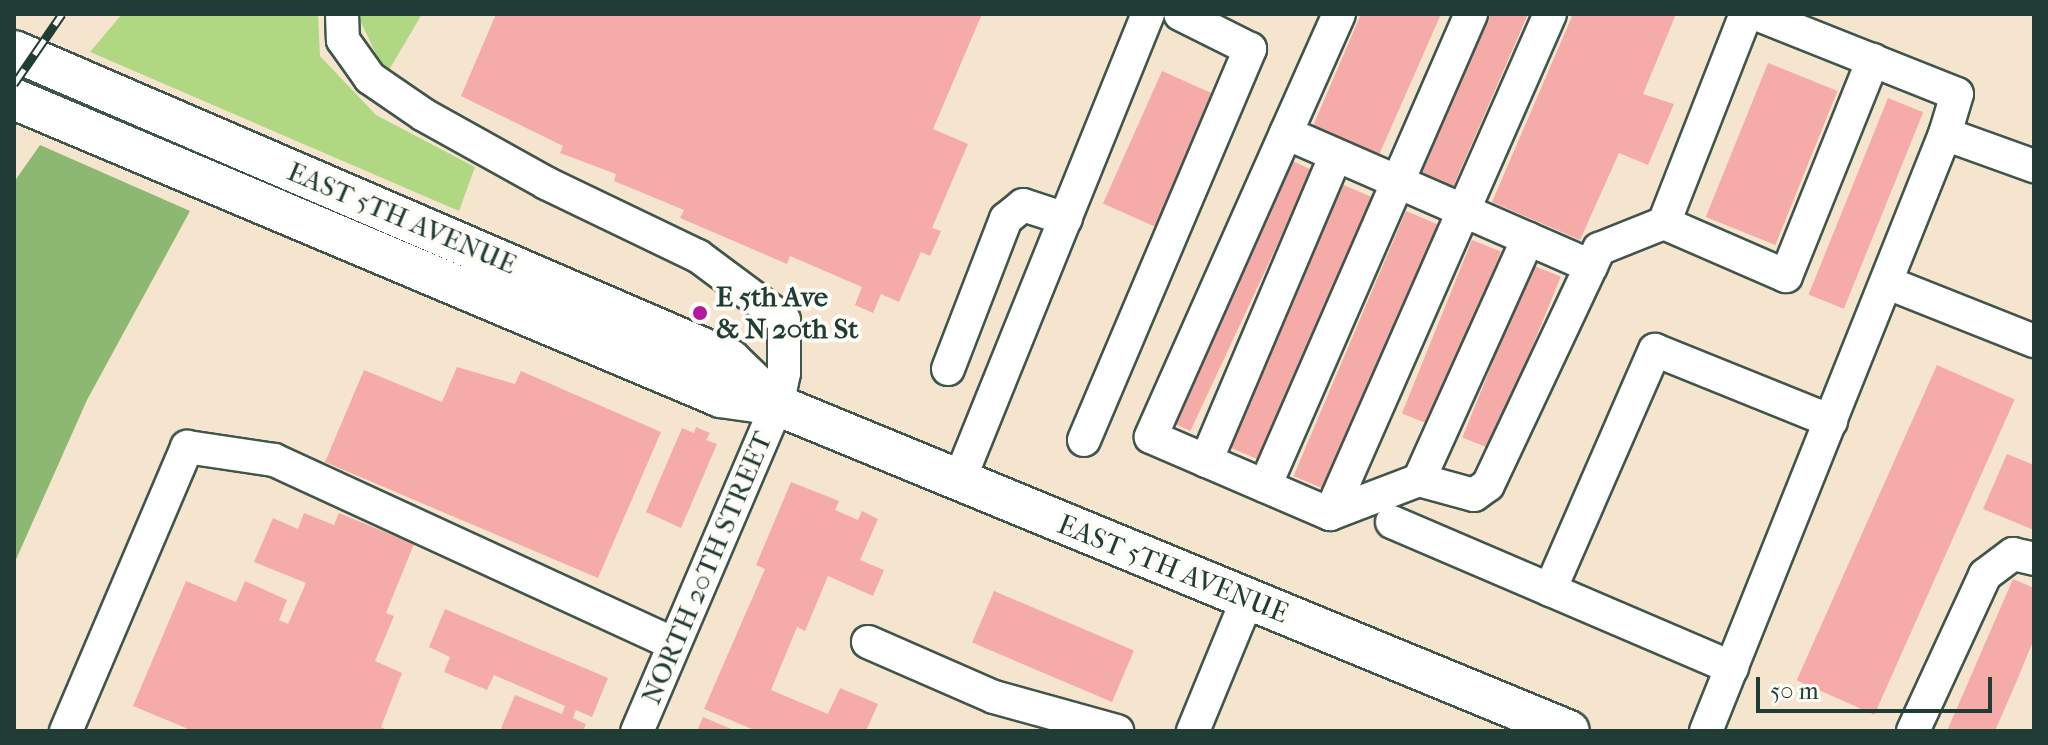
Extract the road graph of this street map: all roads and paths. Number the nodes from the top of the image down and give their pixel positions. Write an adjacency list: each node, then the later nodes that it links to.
1 (342, 14): 25 (street, NORTH 20TH STREET)
2 (1148, 14): 18 (street)
3 (1180, 14): 27 (street)
4 (1339, 14): 12 (street)
5 (1471, 14): 16 (street)
6 (1550, 14): 17 (street)
7 (1746, 14): 19 (street)
8 (1756, 14): 10 (street)
9 (14, 51): 25 (main road, EAST 5TH AVENUE)
10 (1873, 60): 13 (street); 19 (street)
11 (14, 99): 25 (main road, EAST 5TH AVENUE)
12 (1286, 133): 14 (street); 28 (street)
13 (1945, 134): 15 (street); 22 (street)
14 (1336, 155): 16 (street); 28 (street)
15 (2034, 166)
16 (1399, 183): 17 (street); 31 (street)
17 (1465, 212): 20 (street); 32 (street)
18 (1066, 219): 24 (street); 30 (street)
19 (1664, 223): 21 (street)
20 (1528, 239): 21 (street); 29 (street)
21 (1591, 266): 29 (street)
22 (1888, 283): 23 (street); 26 (street)
23 (2034, 341)
24 (948, 369)
25 (777, 405): 30 (main road, EAST 5TH AVENUE); 38 (street, NORTH 20TH STREET)
26 (1831, 421): 35 (street); 39 (street)
27 (1084, 440)
28 (1206, 461): 31 (street)
29 (1419, 480): 32 (street)
30 (959, 481): 36 (main road, EAST 5TH AVENUE)
31 (1265, 486): 32 (street)
32 (1330, 514)
33 (1392, 522): 35 (street)
34 (2034, 559): 46 (street)
35 (1550, 590): 39 (street)
36 (1247, 600): 43 (street); 44 (main road, EAST 5TH AVENUE)
37 (868, 642): 42 (street)
38 (674, 644): 40 (street); 41 (street, NORTH 20TH STREET)
39 (1732, 668): 45 (street)
40 (66, 731)
41 (637, 731)
42 (1117, 731)
43 (1193, 731)
44 (1569, 731)
45 (1706, 731)
46 (1913, 731)

